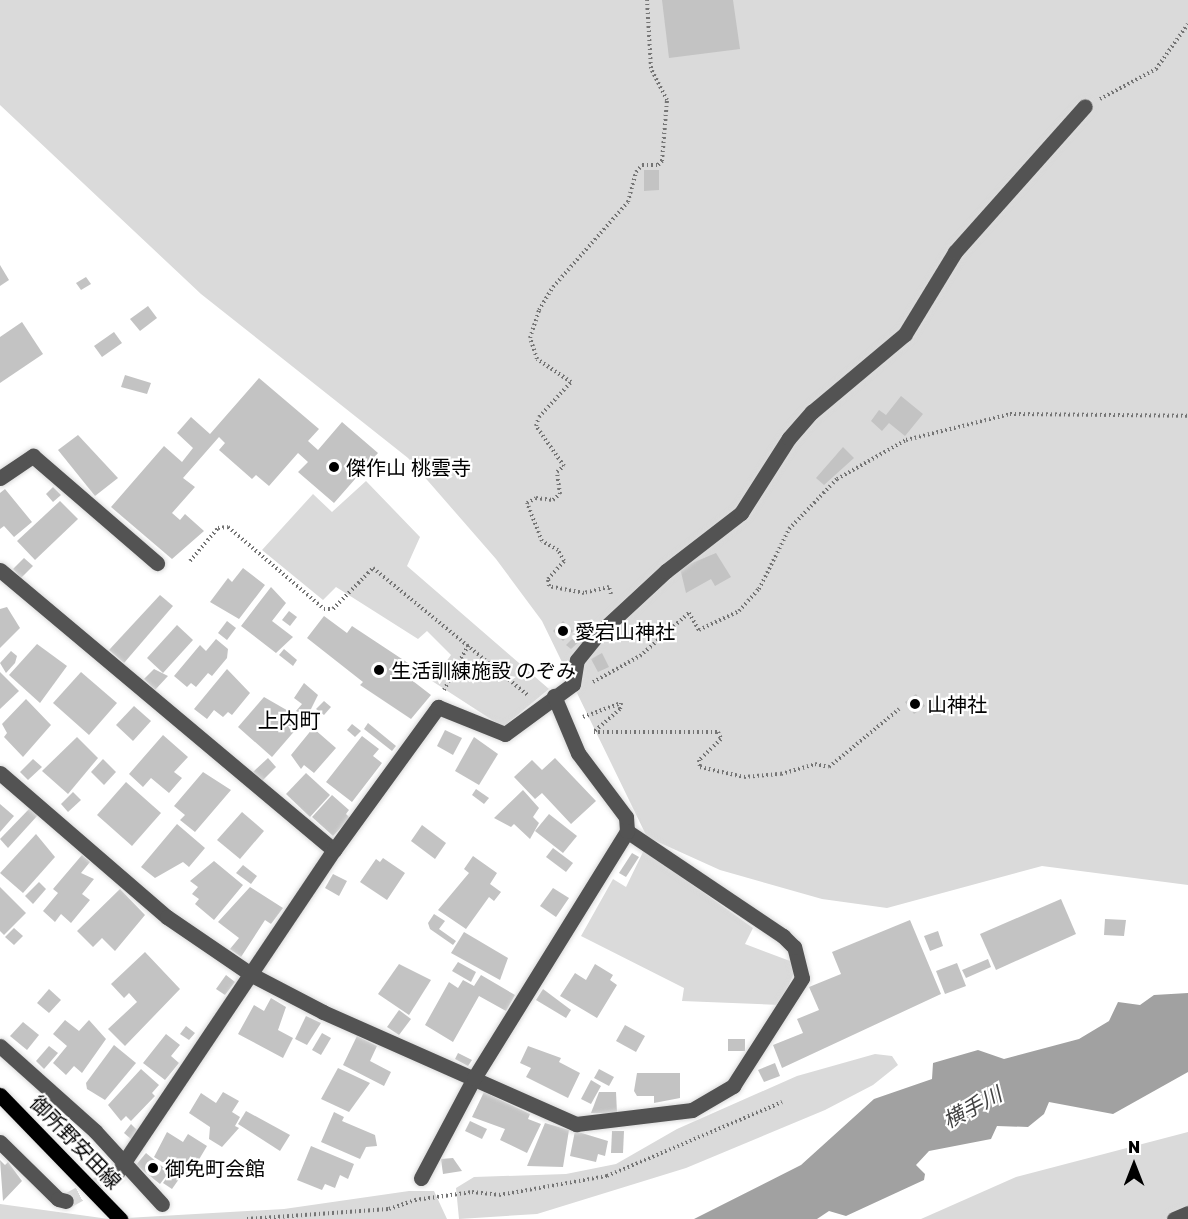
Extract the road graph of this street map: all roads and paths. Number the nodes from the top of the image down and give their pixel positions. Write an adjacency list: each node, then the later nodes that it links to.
1 (647, 0): 9 (path)
2 (1188, 24): 3 (path)
3 (1085, 106): 11 (street)
4 (1188, 416): 11 (path)
5 (0, 478): 7 (street)
6 (190, 561): 10 (path)
7 (157, 563)
8 (0, 570): 19 (street)
9 (603, 602)
10 (469, 644): 13 (path); 14 (path)
11 (573, 684): 12 (street)
12 (554, 696): 13 (street); 16 (street)
13 (541, 706): 14 (street)
14 (438, 707): 19 (street)
15 (899, 709): 16 (path)
16 (567, 723): 18 (street)
17 (0, 773): 20 (street)
18 (627, 831): 22 (street); 22 (street)
19 (334, 850): 20 (street)
20 (252, 975): 22 (street); 26 (street)
21 (0, 1046): 26 (street)
22 (474, 1078): 27 (street)
23 (0, 1095): 31 (main road, 御所野安田線)
24 (782, 1102): 32 (path)
25 (0, 1142): 28 (street)
26 (120, 1169): 29 (street)
27 (421, 1178)
28 (66, 1201)
29 (162, 1204)
30 (1188, 1213): 33 (street)
31 (120, 1219)
32 (247, 1219)
33 (1174, 1219)

